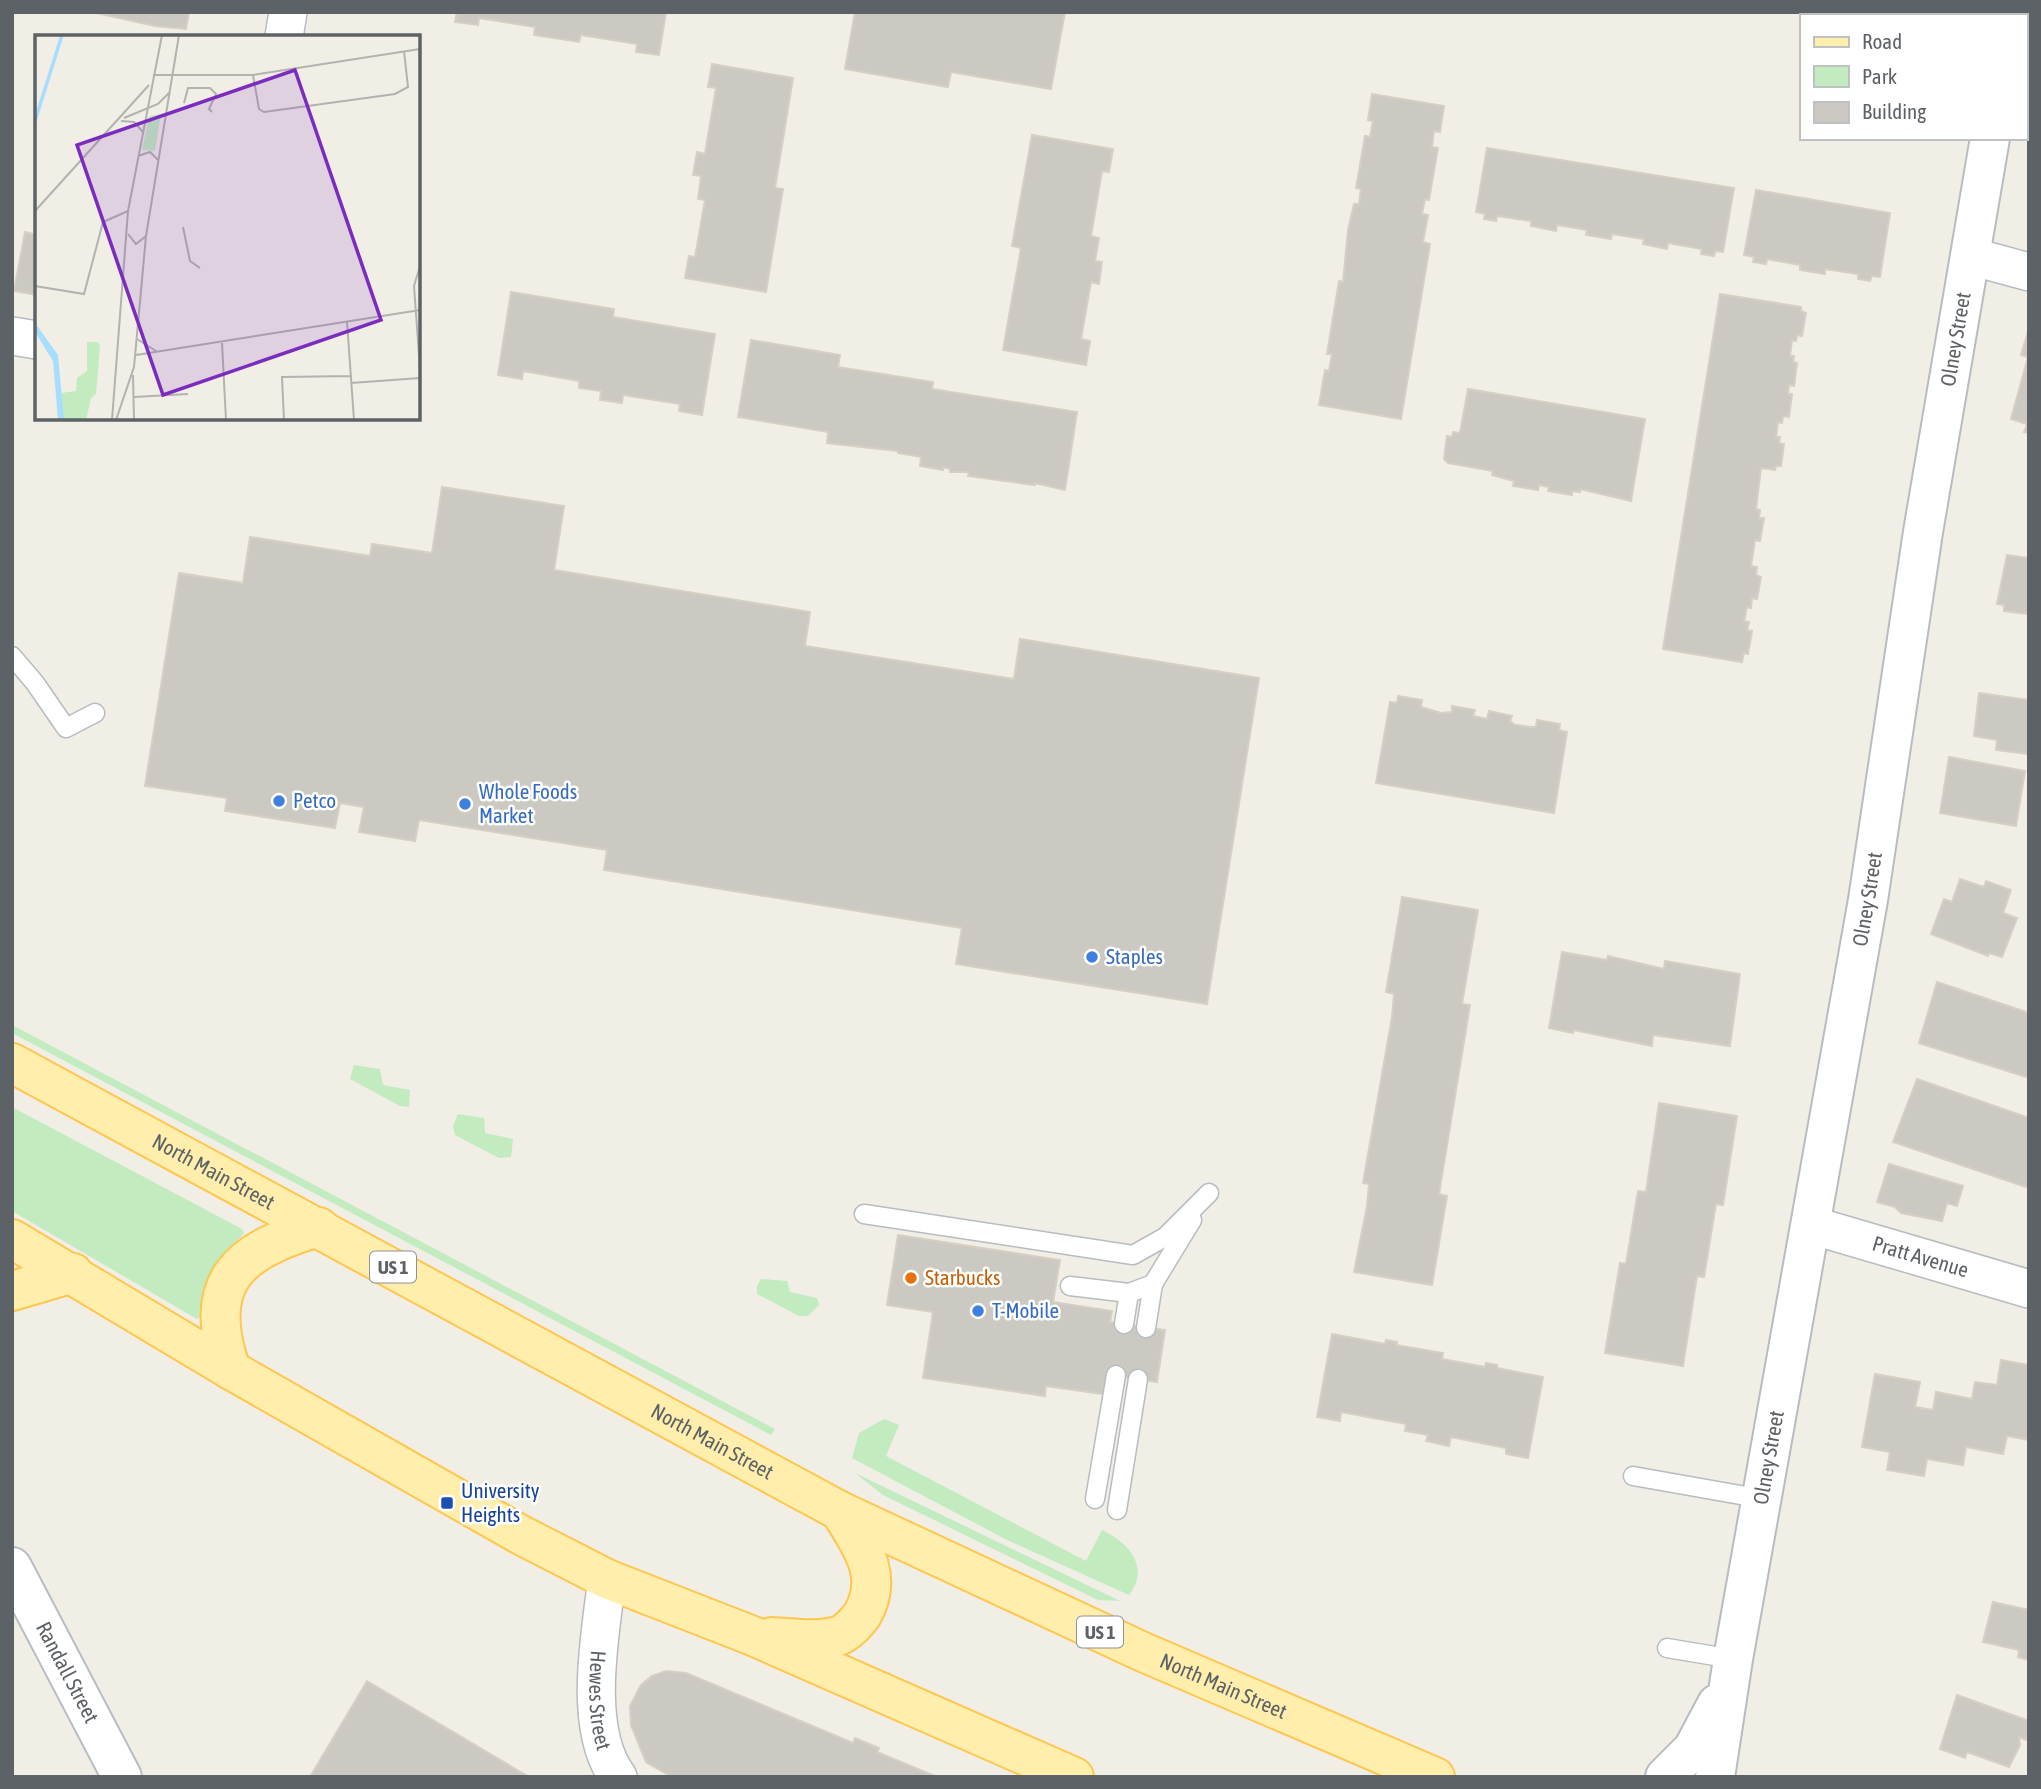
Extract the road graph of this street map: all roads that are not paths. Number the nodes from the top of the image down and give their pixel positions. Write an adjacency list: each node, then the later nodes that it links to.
1 (288, 12): 2 (street)
2 (284, 35)
3 (1990, 140): 4 (street, Olney Street)
4 (1970, 256): 5 (street); 12 (street, Olney Street)
5 (2029, 272)
6 (12, 336): 7 (street)
7 (35, 340)
8 (12, 656): 9 (lane)
9 (96, 713)
10 (12, 1063): 13 (main road, North Main Street / US 1)
11 (864, 1214): 16 (lane)
12 (1811, 1226): 18 (street, Pratt Avenue); 28 (street, Olney Street)
13 (319, 1227): 23 (main road); 30 (main road, North Main Street / US 1)
14 (12, 1239): 15 (main road)
15 (73, 1273): 19 (main road); 23 (main road)
16 (1153, 1284): 20 (lane); 22 (lane)
17 (1070, 1286): 20 (lane)
18 (2029, 1289)
19 (12, 1291)
20 (1129, 1293): 21 (lane)
21 (1124, 1324)
22 (1146, 1328)
23 (231, 1370): 32 (main road)
24 (1116, 1375): 27 (lane)
25 (1138, 1379): 29 (lane)
26 (1633, 1476): 28 (lane)
27 (1095, 1499)
28 (1763, 1499): 35 (street, Olney Street)
29 (1117, 1510)
30 (840, 1511): 33 (main road); 39 (main road, North Main Street / US 1)
31 (12, 1567): 36 (street, Randall Street)
32 (607, 1580): 33 (main road); 37 (street, Hewes Street)
33 (753, 1636): 38 (main road)
34 (1667, 1648): 35 (lane)
35 (1733, 1659): 40 (street, Olney Street); 41 (street, Olney Street)
36 (122, 1777)
37 (618, 1777)
38 (1074, 1777)
39 (1435, 1777)
40 (1665, 1777)
41 (1715, 1777)

